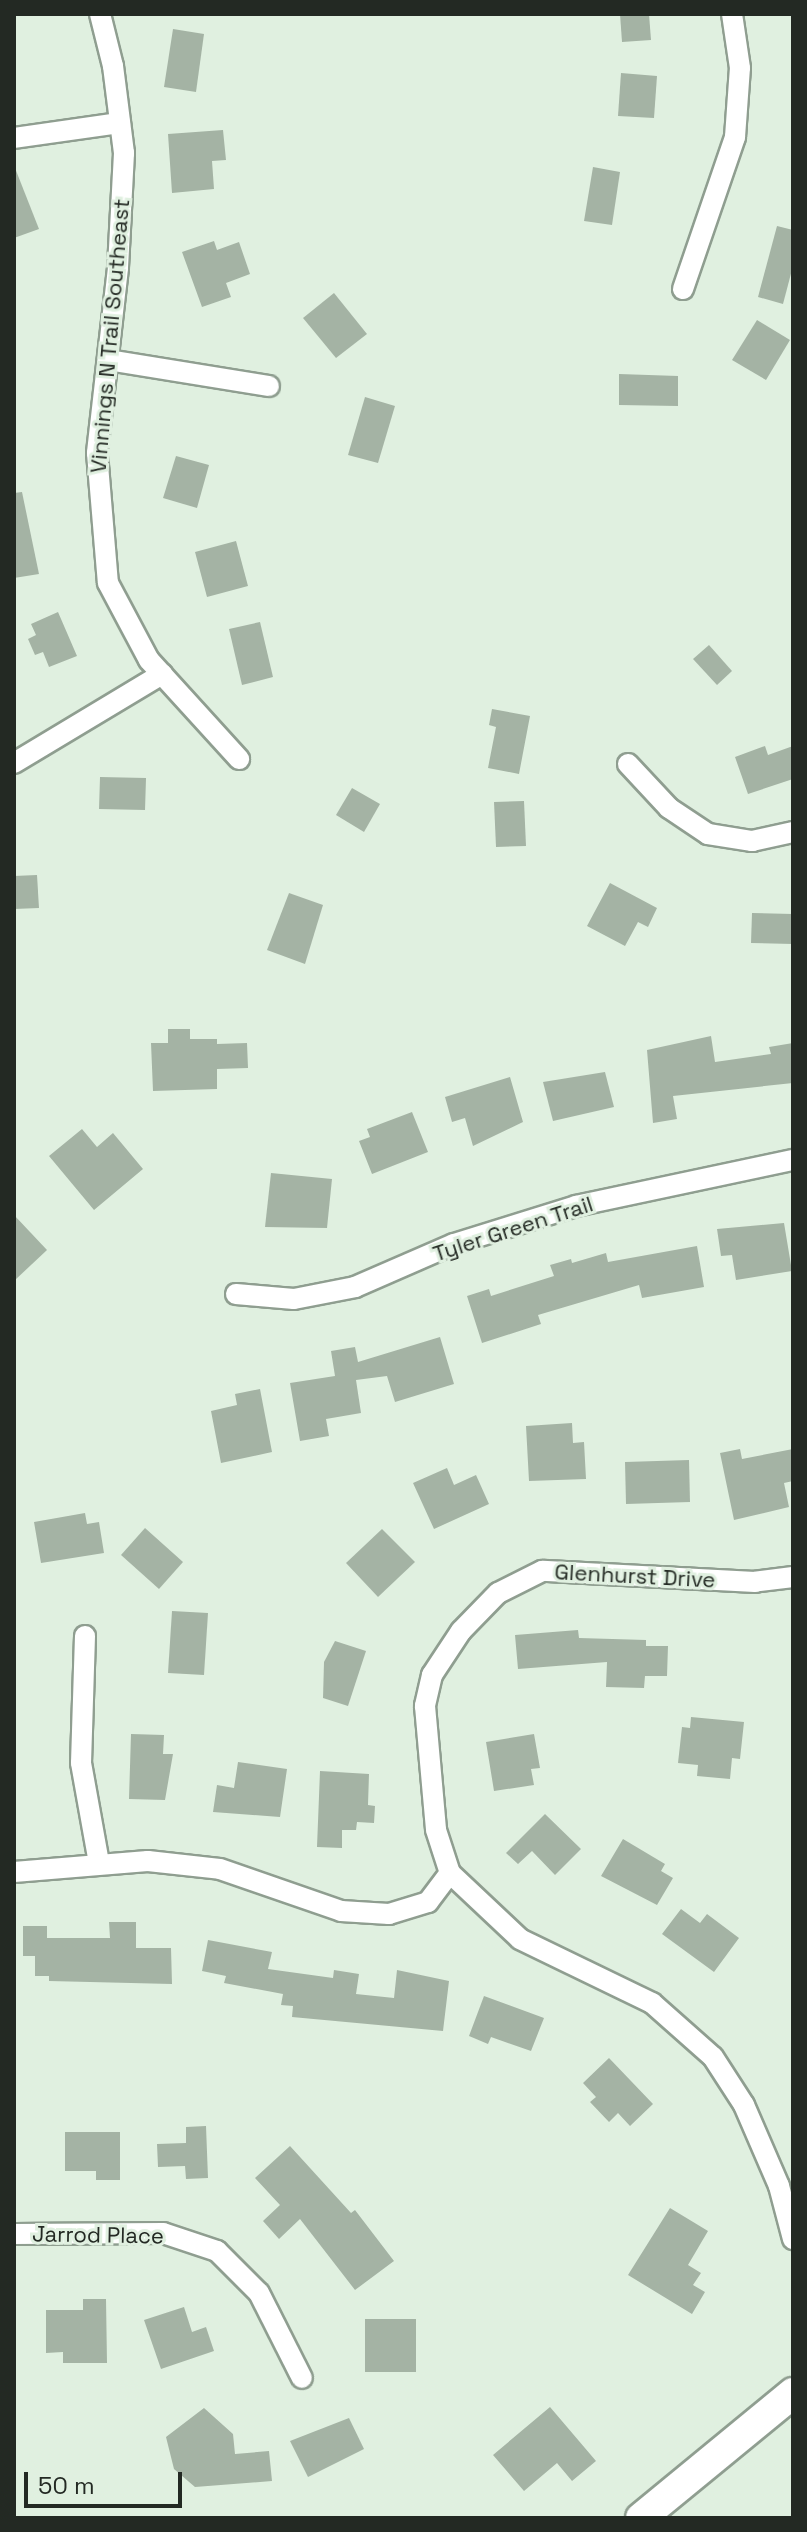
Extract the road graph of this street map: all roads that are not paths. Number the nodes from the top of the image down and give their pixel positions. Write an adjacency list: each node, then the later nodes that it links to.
1 (100, 14): 3 (street, Vinnings N Trail Southeast)
2 (732, 14): 5 (street)
3 (120, 123): 4 (street); 6 (street, Vinnings N Trail Southeast)
4 (14, 138)
5 (683, 289)
6 (108, 360): 7 (street); 8 (street, Vinnings N Trail Southeast)
7 (269, 386)
8 (162, 674): 9 (street, Vinnings N Trail Southeast); 10 (street)
9 (239, 759)
10 (14, 763)
11 (628, 764): 12 (street)
12 (793, 832)
13 (793, 1160): 14 (street, Tyler Green Trail)
14 (236, 1294)
15 (793, 1577): 19 (street, Glenhurst Drive)
16 (85, 1636): 17 (street)
17 (99, 1863): 18 (street); 19 (street)
18 (14, 1872)
19 (450, 1873): 21 (street, Glenhurst Drive)
20 (14, 2234): 22 (street, Jarrod Place)
21 (793, 2239)
22 (302, 2378)
23 (793, 2393): 24 (street)
24 (641, 2518)

